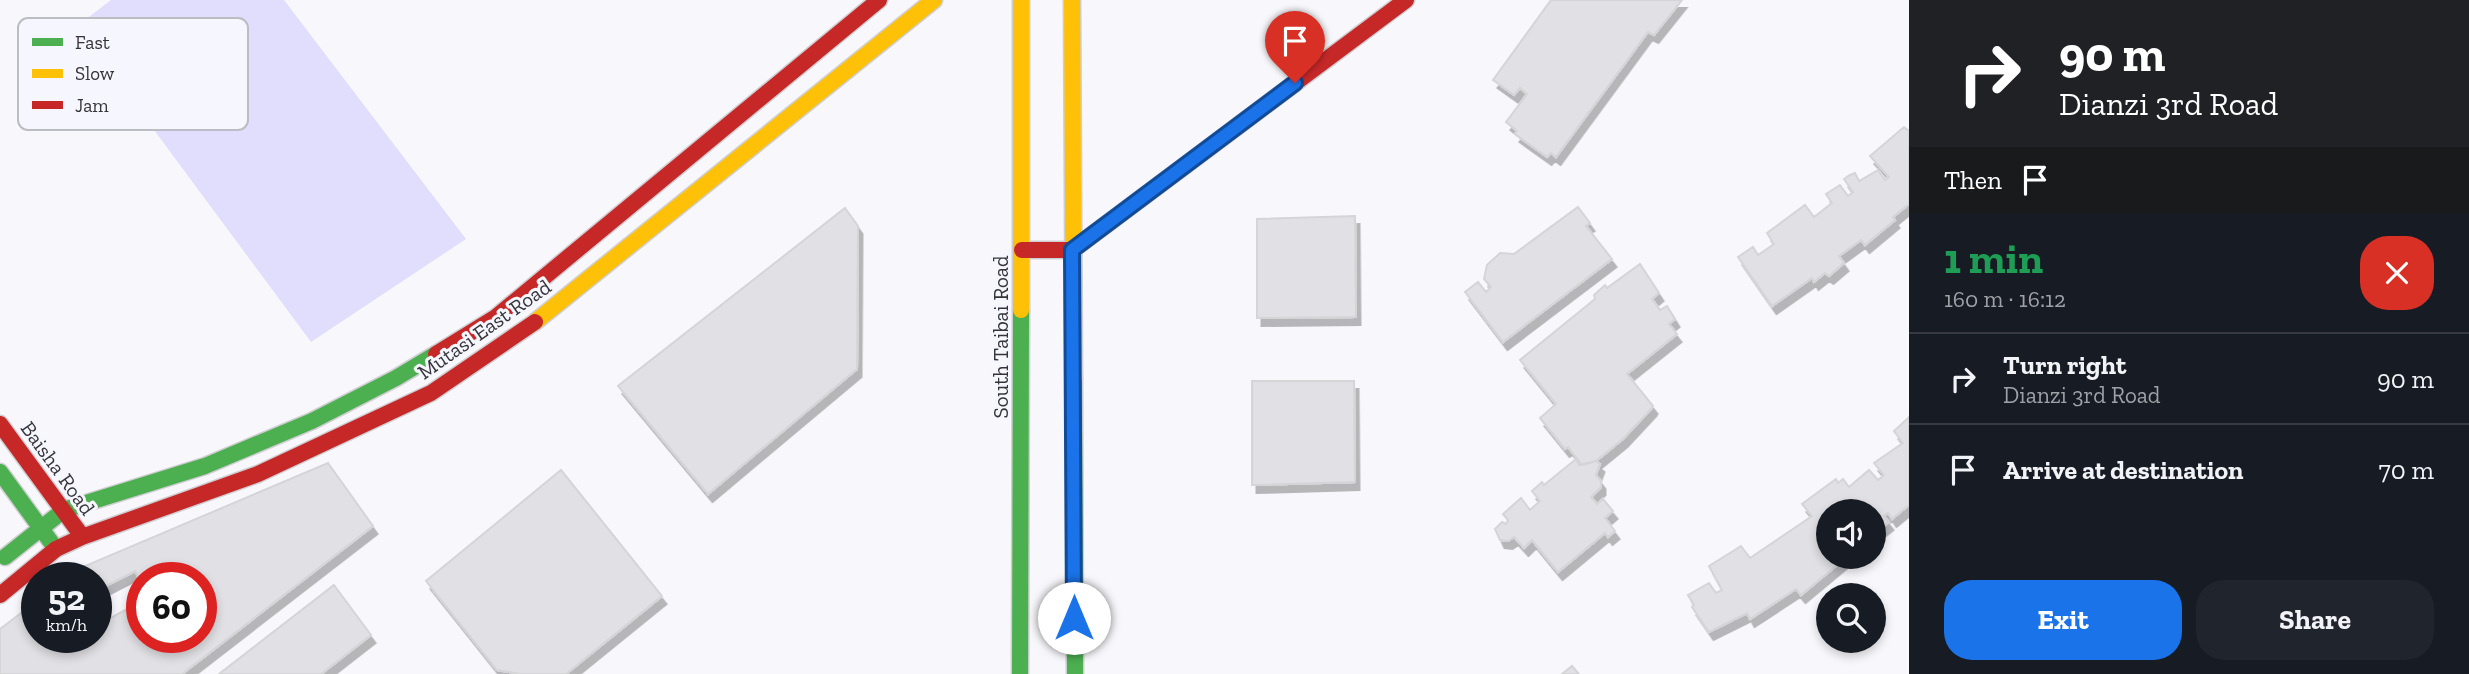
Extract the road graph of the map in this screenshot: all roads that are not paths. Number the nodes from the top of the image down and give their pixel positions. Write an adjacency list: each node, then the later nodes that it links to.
1 (879, 0): 10 (street, Mutasi East Road)
2 (934, 0): 12 (street, Mutasi East Road)
3 (1021, 0): 6 (street, South Taibai Road)
4 (1072, 0): 7 (street)
5 (1406, 0): 7 (street)
6 (1022, 250): 7 (street); 16 (street, South Taibai Road)
7 (1072, 250): 17 (street)
8 (0, 424): 10 (street, Baisha Road)
9 (0, 472): 11 (street)
10 (64, 510): 11 (street, Mutasi East Road); 12 (street, Baisha Road)
11 (41, 528): 13 (street); 14 (street, Mutasi East Road)
12 (82, 537): 13 (street, Mutasi East Road)
13 (56, 549): 15 (street, Mutasi East Road)
14 (0, 561)
15 (0, 594)
16 (1020, 674)
17 (1075, 674)

